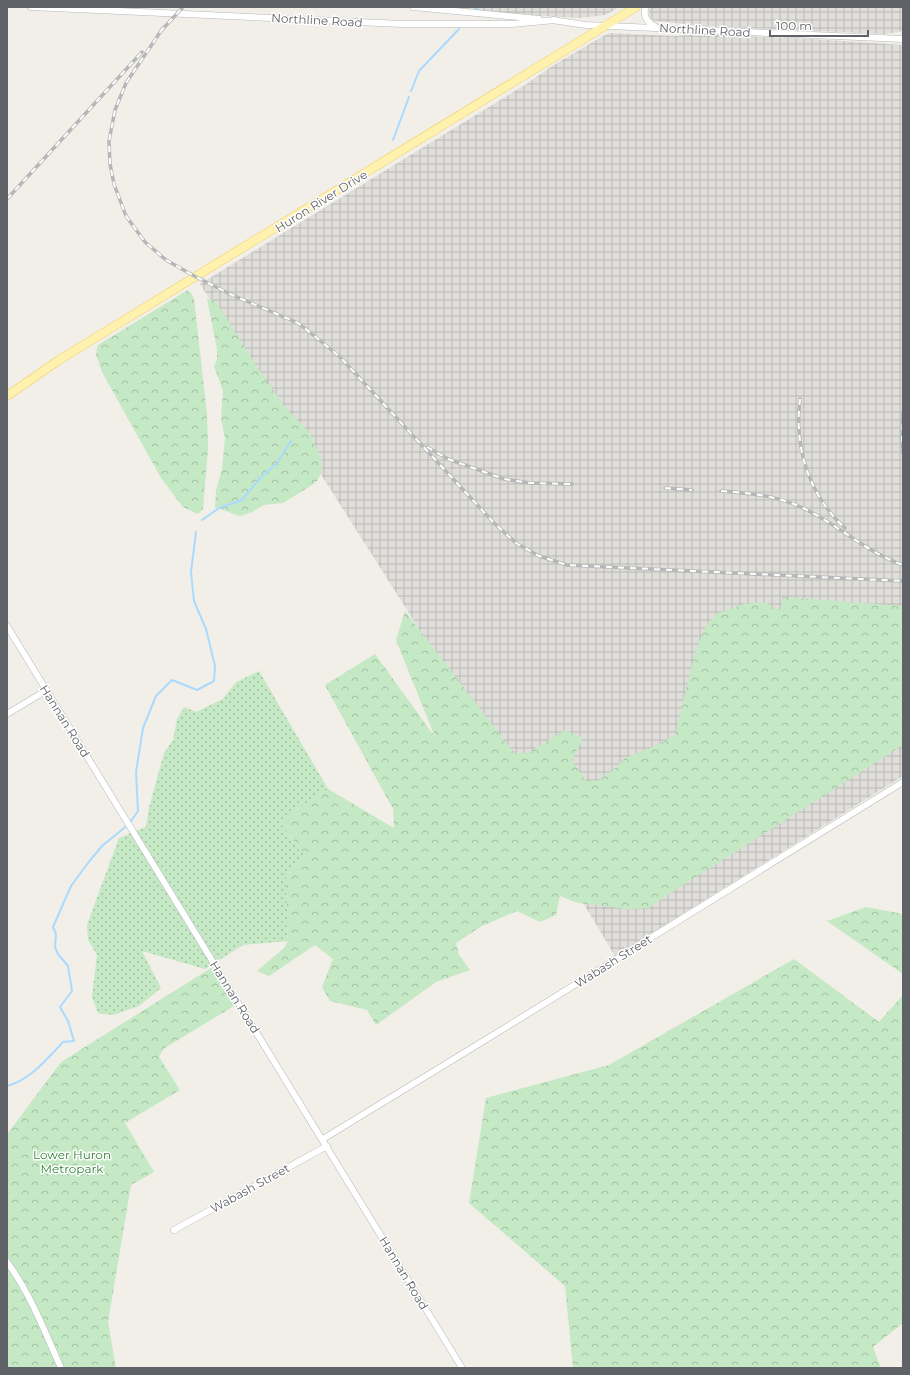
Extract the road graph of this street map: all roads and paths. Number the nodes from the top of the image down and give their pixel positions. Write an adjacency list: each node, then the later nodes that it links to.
1 (31, 7): 5 (street, Northline Road)
2 (413, 7): 5 (street, Northline Road)
3 (636, 7): 6 (main road, Huron River Drive)
4 (646, 7): 7 (street)
5 (556, 20): 6 (street, Northline Road)
6 (605, 26): 7 (street, Northline Road); 9 (main road, Huron River Drive)
7 (658, 28): 8 (street, Northline Road)
8 (903, 39)
9 (7, 396)
10 (7, 626): 11 (street, Hannan Road)
11 (47, 690): 12 (street); 14 (street, Hannan Road)
12 (7, 714)
13 (903, 782): 14 (street, Wabash Street)
14 (323, 1139): 15 (street, Hannan Road)
15 (327, 1146): 16 (street, Wabash Street); 19 (street, Hannan Road)
16 (174, 1230)
17 (7, 1262): 18 (street)
18 (61, 1368)
19 (462, 1368)

